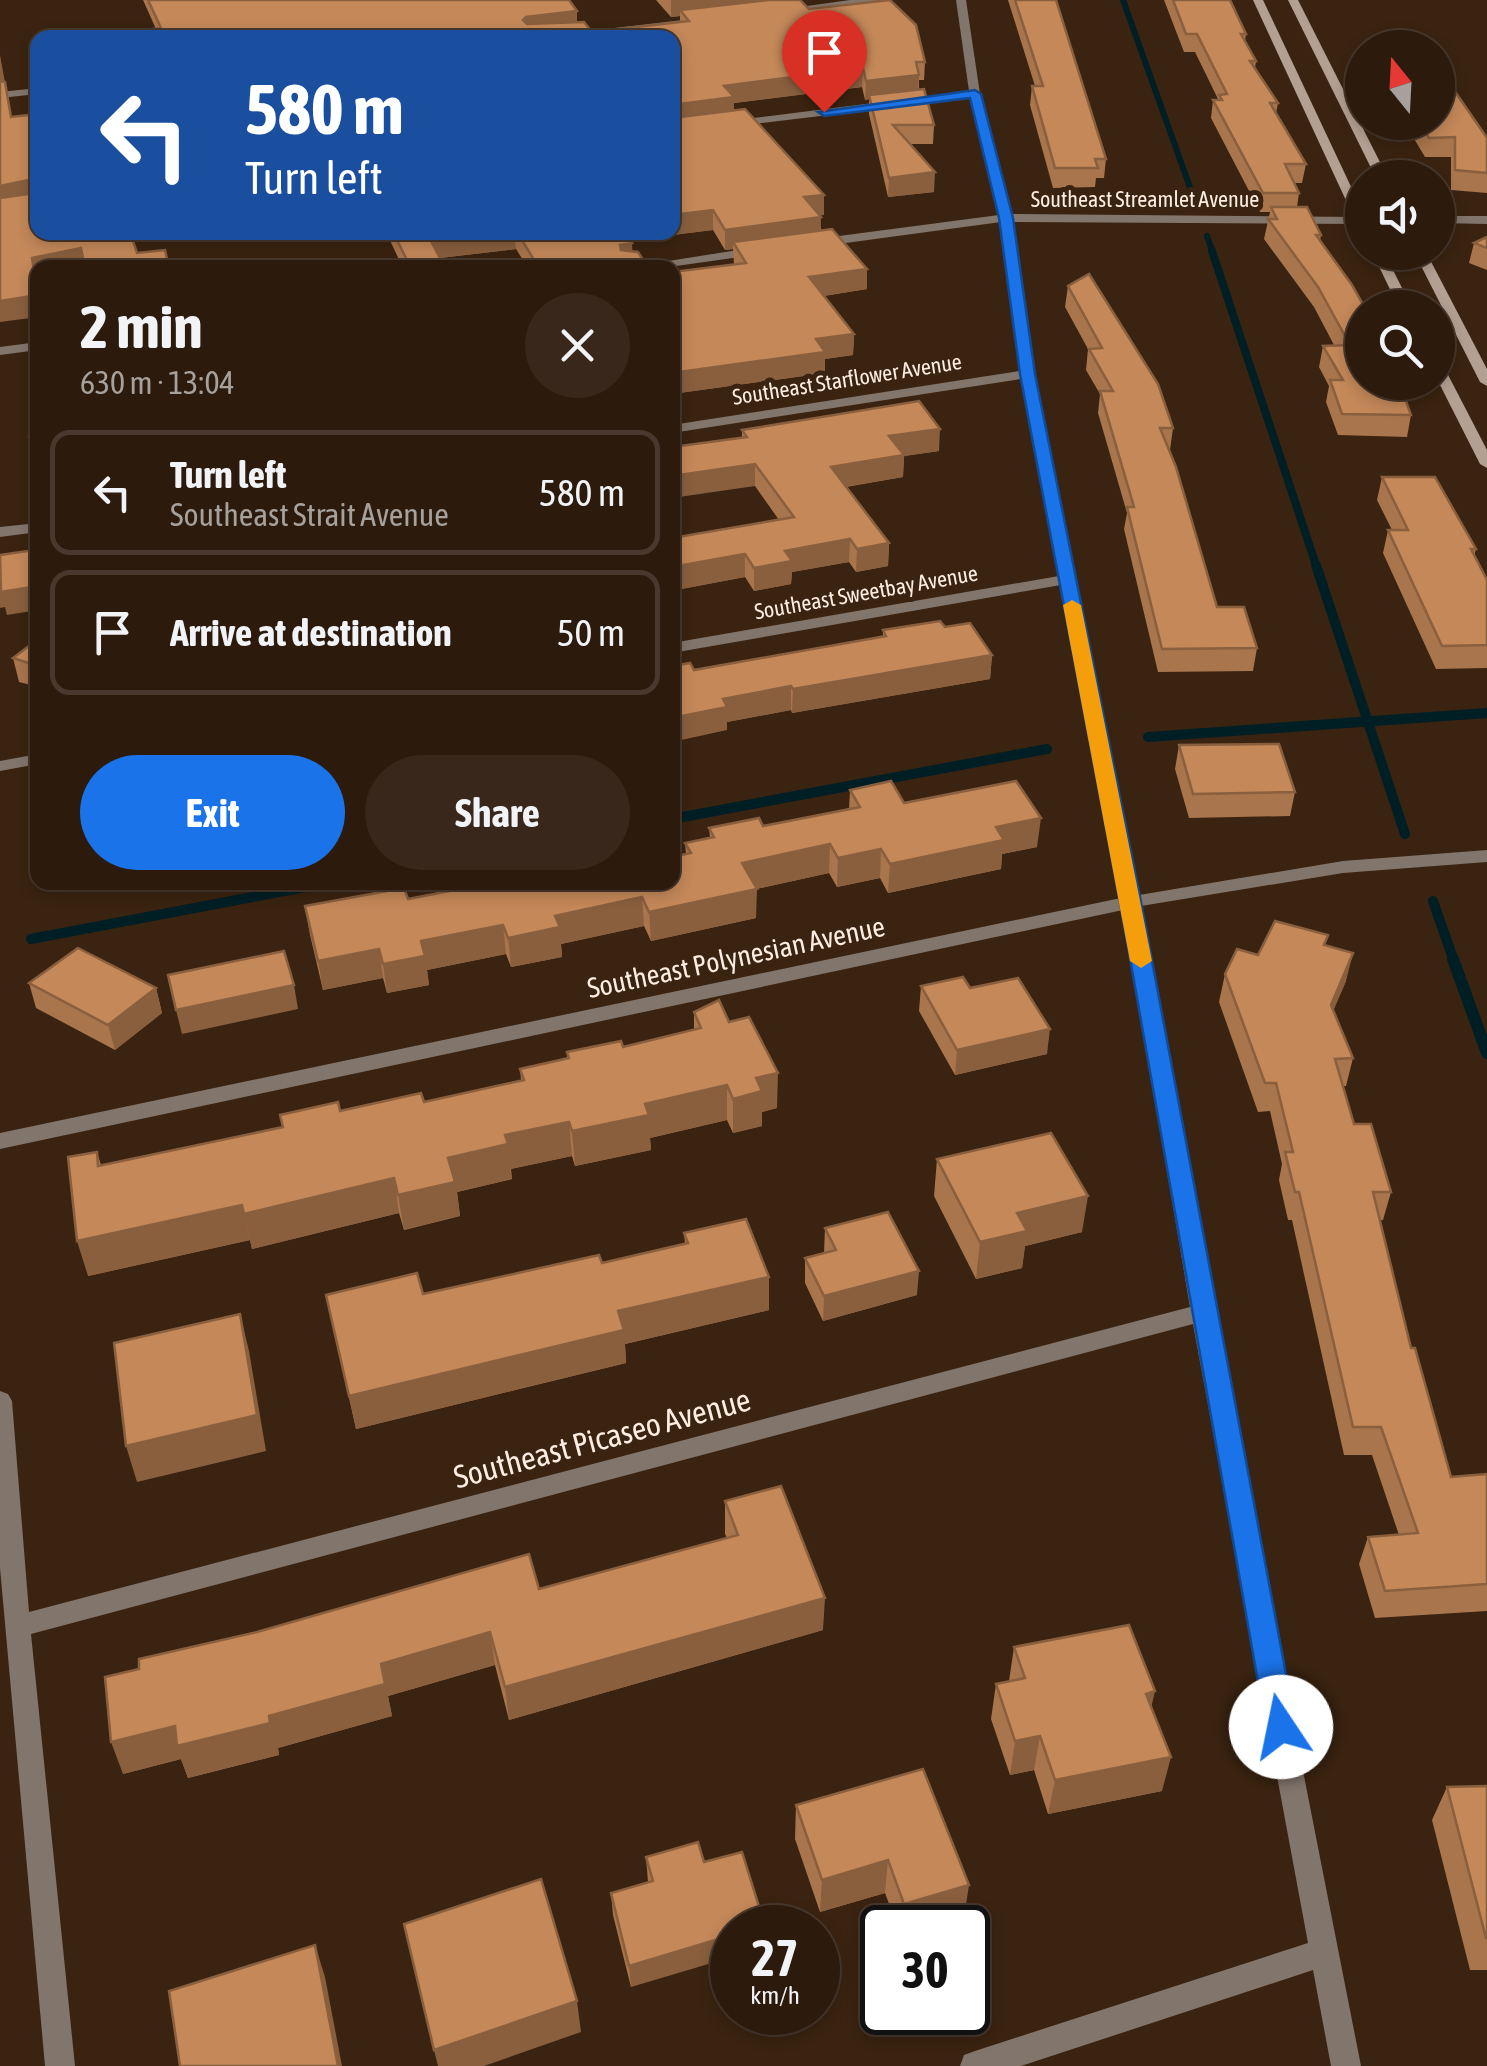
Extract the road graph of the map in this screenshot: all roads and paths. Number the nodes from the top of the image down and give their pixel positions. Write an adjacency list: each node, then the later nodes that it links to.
1 (878, 0): 5 (street)
2 (961, 0): 9 (street)
3 (1258, 0): 13 (street)
4 (1293, 0): 12 (street)
5 (763, 12)
6 (725, 17): 7 (street)
7 (606, 30)
8 (30, 92): 10 (street)
9 (975, 94): 11 (street); 14 (street)
10 (0, 95)
11 (710, 126)
12 (1373, 160)
13 (1345, 185)
14 (1006, 218): 17 (street, Southeast Streamlet Avenue); 18 (street, Southeast Streamlet Avenue); 25 (street)
15 (1455, 220): 16 (street)
16 (1487, 220)
17 (1345, 221)
18 (808, 244)
19 (769, 249): 20 (street)
20 (680, 261)
21 (1430, 270): 24 (street)
22 (30, 347): 23 (street)
23 (0, 351)
24 (1483, 367): 26 (street)
25 (1028, 374): 28 (street, Southeast Starflower Avenue); 32 (street)
26 (1487, 382)
27 (1454, 400): 29 (street)
28 (680, 428)
29 (1487, 464)
30 (30, 527): 31 (street)
31 (0, 532)
32 (1066, 579): 33 (street, Southeast Sweetbay Avenue); 37 (street)
33 (680, 647)
34 (30, 760): 35 (street)
35 (0, 766)
36 (1487, 856): 37 (street, Southeast Polynesian Avenue)
37 (1131, 902): 38 (street, Southeast Polynesian Avenue); 39 (street)
38 (0, 1140)
39 (1202, 1313): 41 (street, Southeast Picaseo Avenue); 42 (street)
40 (0, 1401): 41 (street)
41 (17, 1626): 43 (street)
42 (1324, 1952): 44 (street); 45 (street)
43 (60, 2066)
44 (975, 2066)
45 (1346, 2066)

